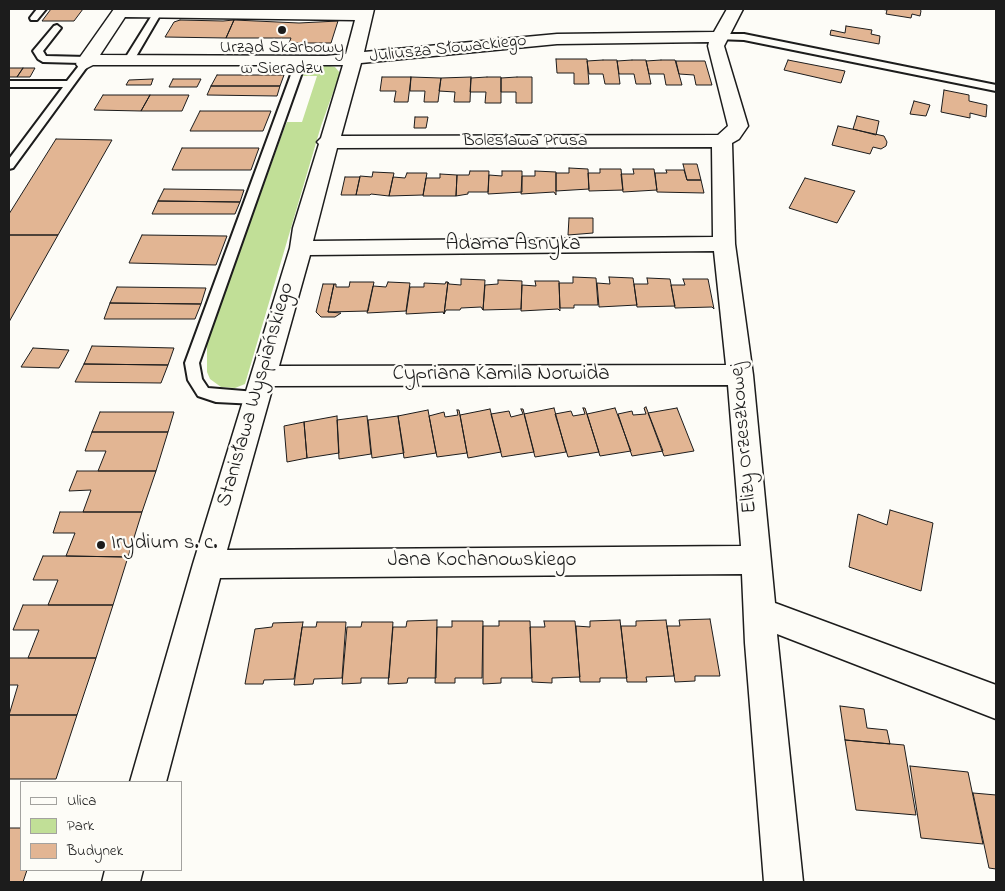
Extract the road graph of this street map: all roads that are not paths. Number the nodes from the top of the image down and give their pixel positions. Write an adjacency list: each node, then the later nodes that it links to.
1 (42, 9): 7 (lane)
2 (735, 9): 9 (street)
3 (121, 10): 5 (street); 13 (street)
4 (267, 11): 5 (street); 6 (street)
5 (158, 12): 11 (lane)
6 (365, 12): 10 (street, Stanisława Wyspiańskiego)
7 (34, 18)
8 (57, 28): 13 (lane)
9 (718, 37): 10 (street, Juliusza Słowackiego); 16 (lane); 17 (street)
10 (354, 59): 12 (street, Juliusza Słowackiego); 18 (street, Stanisława Wyspiańskiego)
11 (129, 60): 12 (street, Juliusza Słowackiego); 13 (street, Juliusza Słowackiego)
12 (301, 61): 23 (lane)
13 (86, 62): 15 (lane)
14 (9, 84): 15 (lane)
15 (71, 84): 19 (lane)
16 (996, 88)
17 (722, 141): 18 (street, Bolesława Prusa); 20 (street, Elizy Orzeszkowej)
18 (328, 142): 21 (street, Stanisława Wyspiańskiego)
19 (9, 166)
20 (724, 244): 21 (street, Adama Asnyka); 22 (street, Elizy Orzeszkowej)
21 (301, 248): 23 (street, Stanisława Wyspiańskiego)
22 (740, 376): 23 (street, Cypriana Kamila Norwida); 24 (street, Elizy Orzeszkowej)
23 (259, 387): 25 (street, Stanisława Wyspiańskiego)
24 (757, 560): 25 (street, Jana Kochanowskiego); 26 (street, Elizy Orzeszkowej)
25 (208, 564): 28 (street, Stanisława Wyspiańskiego)
26 (760, 614): 27 (street); 29 (street, Elizy Orzeszkowej)
27 (996, 702)
28 (148, 781)
29 (783, 882)

